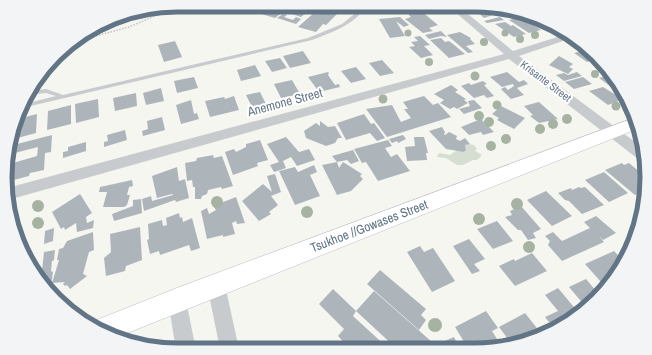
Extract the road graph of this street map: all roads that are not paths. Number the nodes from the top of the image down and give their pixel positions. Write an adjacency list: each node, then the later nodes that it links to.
1 (360, 12): 2 (street); 7 (lane)
2 (371, 12)
3 (459, 12): 5 (street, Krisante Street)
4 (563, 38): 5 (street, Anemone Street)
5 (511, 55): 10 (street, Krisante Street); 12 (street, Anemone Street)
6 (36, 92): 7 (lane)
7 (64, 97): 8 (lane)
8 (29, 105)
9 (631, 125): 10 (street, Tsukhoe //Gowases Street)
10 (613, 132): 11 (street, Krisante Street); 13 (street, Tsukhoe //Gowases Street)
11 (638, 151)
12 (12, 192)
13 (216, 285): 14 (street, Tsukhoe //Gowases Street); 17 (street)
14 (177, 300): 15 (street, Tsukhoe //Gowases Street); 16 (street)
15 (108, 328)
16 (185, 343)
17 (229, 343)

